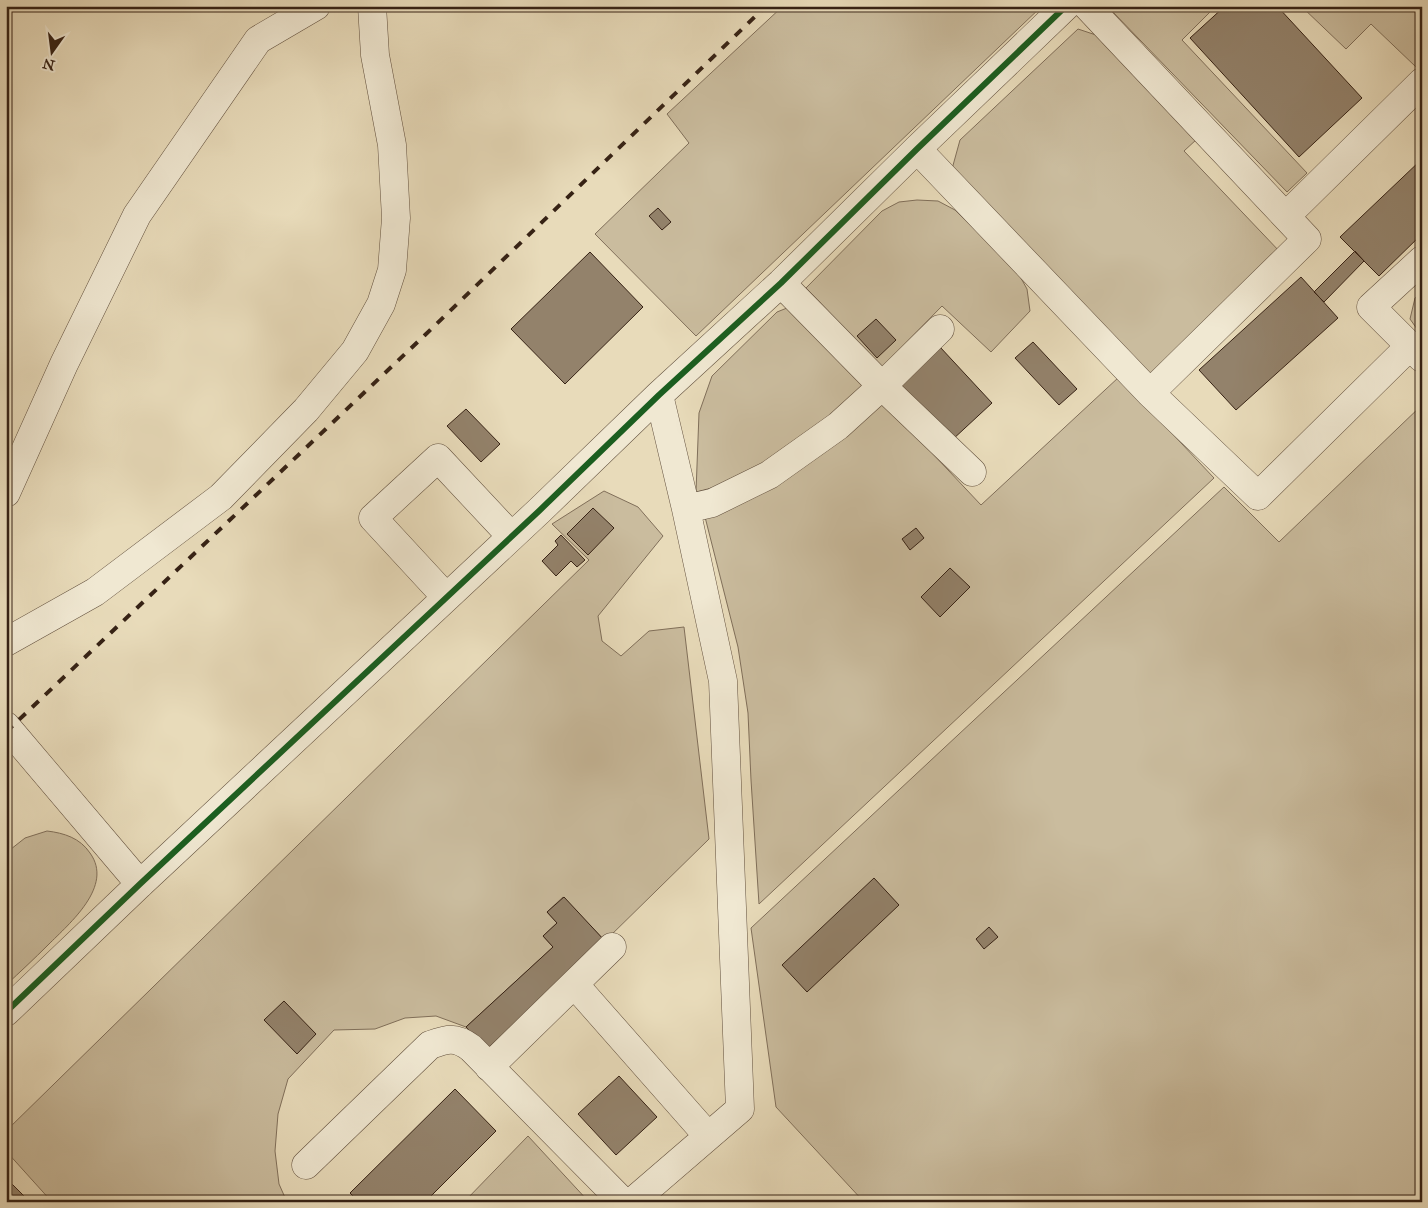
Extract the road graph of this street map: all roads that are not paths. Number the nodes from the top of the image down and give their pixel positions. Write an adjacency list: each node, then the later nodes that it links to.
1 (316, 6): 16 (street)
2 (372, 6): 20 (street)
3 (1066, 6): 6 (street)
4 (1087, 6): 7 (street)
5 (1422, 82): 7 (street)
6 (916, 149): 9 (street); 13 (street)
7 (1286, 216): 13 (street)
8 (1422, 260): 11 (street)
9 (781, 283): 12 (street); 14 (street)
10 (940, 328): 12 (street)
11 (1416, 352): 13 (street)
12 (882, 386): 15 (street); 17 (street)
13 (1150, 393)
14 (659, 394): 17 (street); 18 (street)
15 (972, 472)
16 (6, 493)
17 (686, 509): 27 (street)
18 (511, 536): 19 (street); 19 (street)
19 (446, 597): 22 (street)
20 (6, 642)
21 (6, 726): 22 (street)
22 (140, 884): 25 (street)
23 (612, 947): 24 (street)
24 (575, 985): 26 (street); 27 (street)
25 (6, 1012)
26 (489, 1067): 28 (street); 29 (street)
27 (708, 1136): 30 (street)
28 (306, 1165)
29 (623, 1202)
30 (632, 1202)

